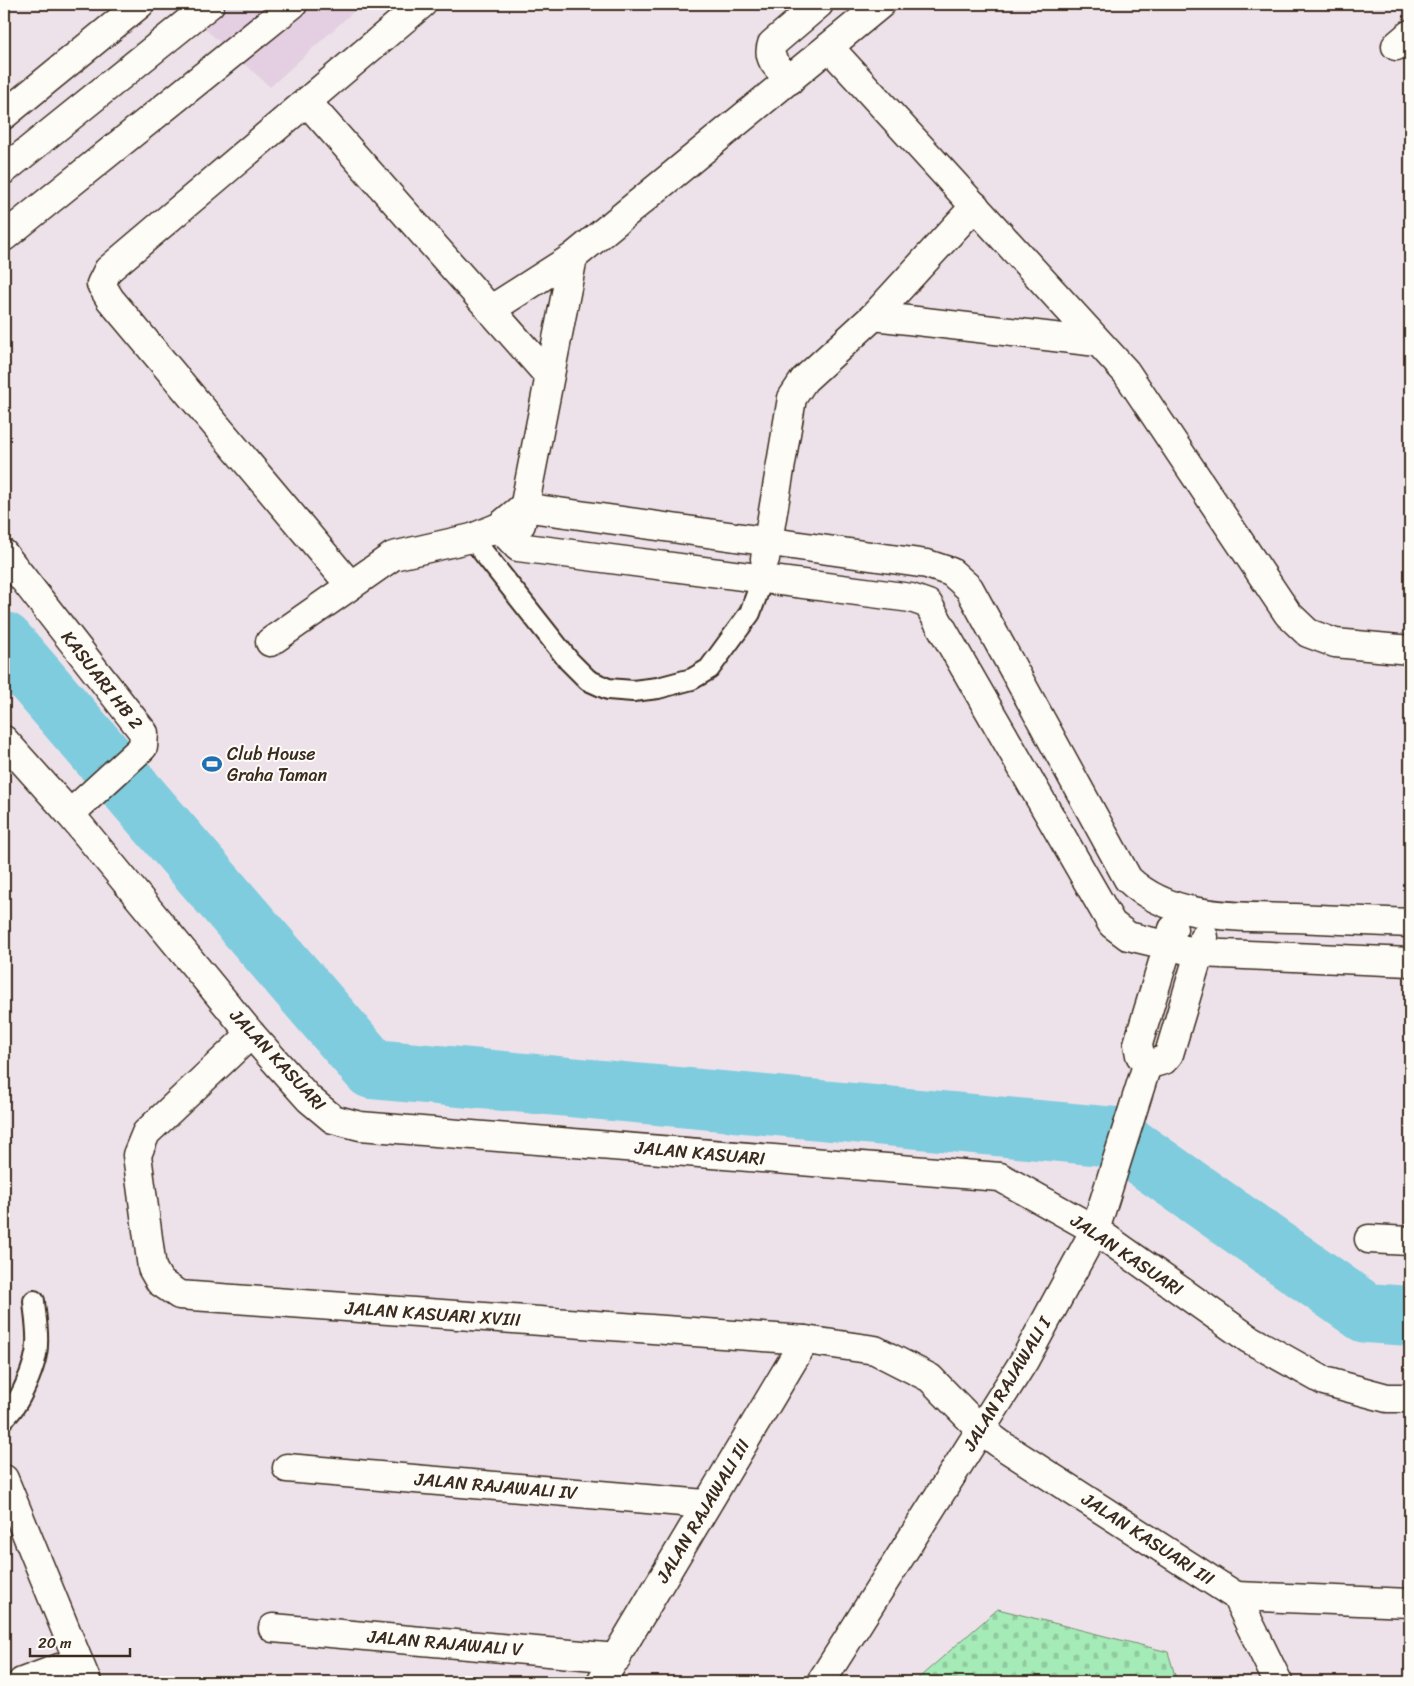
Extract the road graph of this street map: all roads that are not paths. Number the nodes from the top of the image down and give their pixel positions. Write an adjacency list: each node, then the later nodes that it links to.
1 (140, 4): 10 (street)
2 (210, 4): 11 (street)
3 (293, 4): 13 (street)
4 (422, 4): 9 (street)
5 (820, 4): 8 (street)
6 (881, 4): 7 (street)
7 (829, 48): 8 (street); 12 (street)
8 (790, 80): 14 (street)
9 (307, 102): 15 (street); 26 (street)
10 (4, 115)
11 (4, 170)
12 (975, 206): 16 (street); 17 (street)
13 (4, 237)
14 (573, 257): 15 (street); 18 (street)
15 (490, 310): 18 (street)
16 (874, 316): 17 (street); 22 (street)
17 (1097, 342): 28 (street)
18 (549, 376): 19 (street)
19 (523, 507): 20 (street); 22 (street); 23 (street)
20 (499, 527): 21 (street); 23 (street)
21 (472, 538): 25 (lane); 26 (street)
22 (767, 542): 25 (street); 31 (street)
23 (518, 547): 25 (street)
24 (4, 554): 30 (street, KASUARI HB 2)
25 (762, 580): 34 (street)
26 (350, 585): 27 (street)
27 (270, 642)
28 (1410, 650)
29 (4, 740): 30 (street)
30 (78, 807): 37 (street, JALAN KASUARI)
31 (1179, 907): 32 (street); 34 (street)
32 (1211, 916): 33 (street); 35 (street)
33 (1410, 923)
34 (1168, 945): 35 (street); 38 (street)
35 (1199, 953): 36 (street); 38 (street)
36 (1410, 962)
37 (251, 1034): 39 (street, JALAN KASUARI); 43 (street, JALAN KASUARI XVIII)
38 (1146, 1068): 39 (street, JALAN RAJAWALI I)
39 (1095, 1230): 44 (street, JALAN KASUARI); 46 (street, JALAN RAJAWALI I)
40 (1369, 1239): 41 (street)
41 (1410, 1241)
42 (34, 1301): 45 (lane)
43 (805, 1340): 46 (street, JALAN KASUARI XVIII); 49 (street, JALAN RAJAWALI III)
44 (1410, 1398)
45 (4, 1418)
46 (980, 1429): 50 (street, JALAN KASUARI III); 57 (street, JALAN RAJAWALI I)
47 (287, 1468): 49 (street, JALAN RAJAWALI IV)
48 (4, 1479): 54 (street)
49 (706, 1504): 53 (street, JALAN RAJAWALI III)
50 (1236, 1596): 51 (street); 58 (street)
51 (1410, 1603)
52 (273, 1628): 53 (street, JALAN RAJAWALI V)
53 (617, 1658): 56 (street, JALAN RAJAWALI III)
54 (83, 1671): 55 (street)
55 (22, 1682)
56 (601, 1682)
57 (821, 1682)
58 (1278, 1682)

